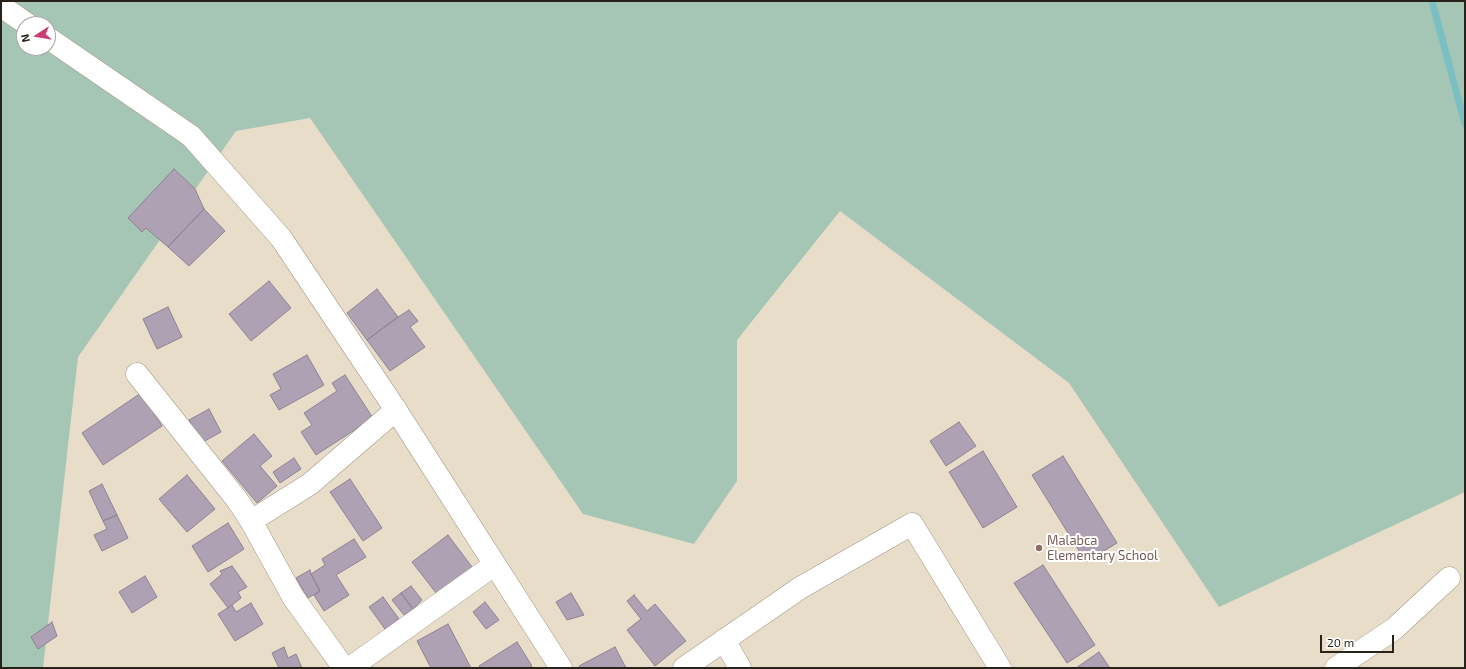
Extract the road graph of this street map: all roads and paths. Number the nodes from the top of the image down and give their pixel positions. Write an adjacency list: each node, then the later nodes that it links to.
1 (1, 6): 2 (street)
2 (16, 16)
3 (56, 43): 5 (street)
4 (137, 374): 6 (street)
5 (396, 410): 6 (street); 7 (street)
6 (251, 521): 10 (street)
7 (494, 565): 11 (street); 12 (street)
8 (1449, 578): 16 (street)
9 (724, 640): 13 (street); 14 (street); 15 (street)
10 (344, 668)
11 (350, 668)
12 (561, 668)
13 (684, 668)
14 (740, 668)
15 (1000, 668)
16 (1336, 668)

